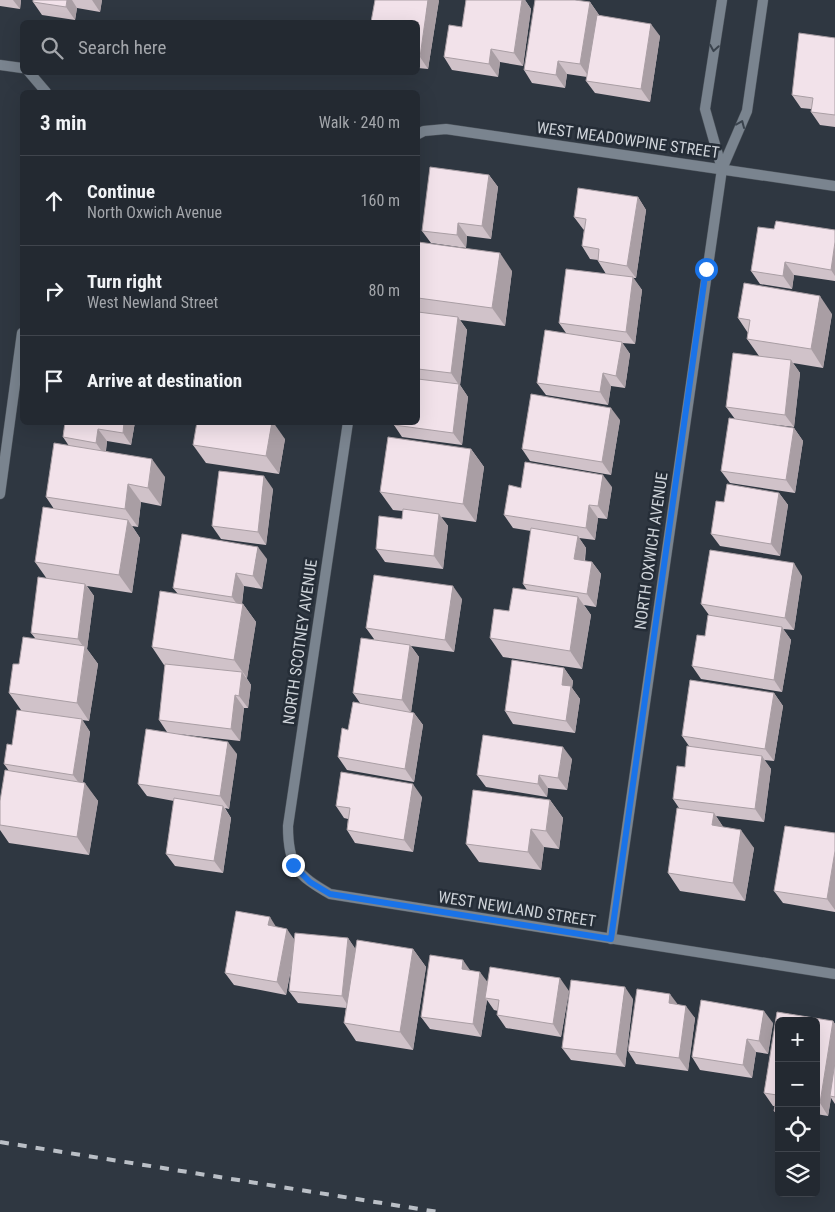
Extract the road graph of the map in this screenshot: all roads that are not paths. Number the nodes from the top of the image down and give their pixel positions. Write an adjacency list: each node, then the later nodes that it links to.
1 (722, 0): 8 (street, NORTH OXWICH AVENUE, one-way to 8)
2 (763, 0): 8 (street, NORTH OXWICH AVENUE, one-way to 2)
3 (0, 65): 4 (street)
4 (20, 68)
5 (32, 75): 6 (street)
6 (44, 90)
7 (420, 133): 8 (street, WEST MEADOWPINE STREET)
8 (722, 169): 9 (street, WEST MEADOWPINE STREET); 14 (street, NORTH OXWICH AVENUE)
9 (835, 186)
10 (20, 348): 12 (street)
11 (348, 425): 13 (street, NORTH SCOTNEY AVENUE)
12 (0, 494)
13 (293, 865): 14 (street, WEST NEWLAND STREET)
14 (611, 939): 15 (street, WEST NEWLAND STREET)
15 (835, 974)

